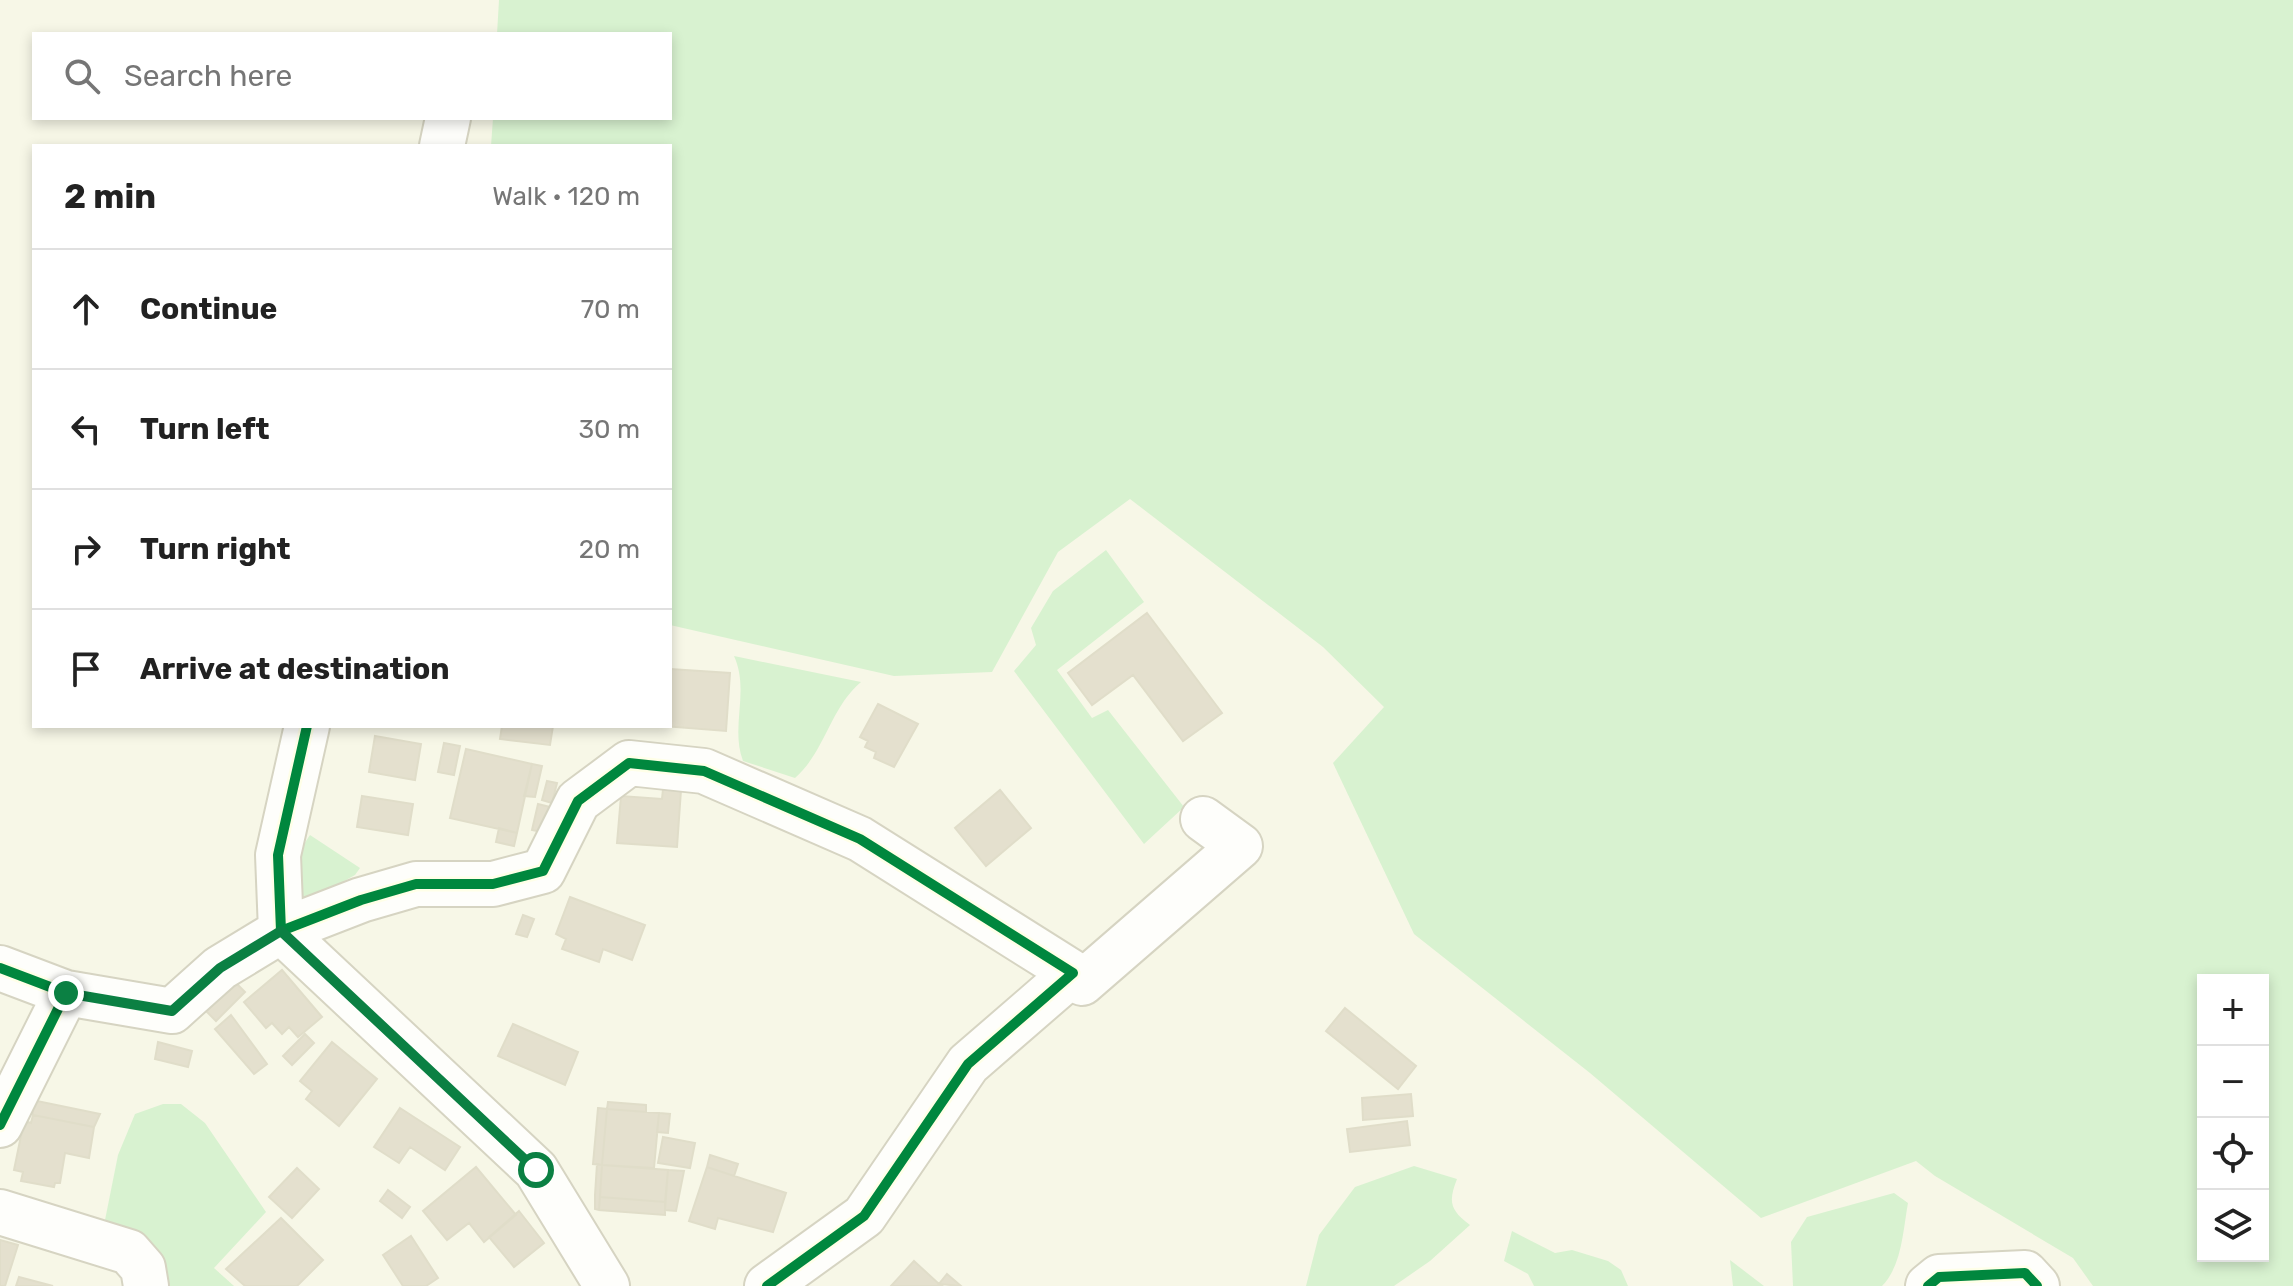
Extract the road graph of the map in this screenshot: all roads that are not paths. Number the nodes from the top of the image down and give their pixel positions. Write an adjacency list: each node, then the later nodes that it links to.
1 (448, 120): 2 (street)
2 (442, 144)
3 (307, 728): 5 (street)
4 (1203, 819): 7 (street)
5 (281, 931): 7 (street); 8 (street); 12 (street)
6 (0, 968): 8 (street)
7 (1073, 973): 13 (street)
8 (66, 993): 9 (street)
9 (0, 1125)
10 (0, 1212): 11 (street)
11 (146, 1286)
12 (607, 1286)
13 (767, 1286)
14 (1928, 1286): 15 (street)
15 (2037, 1286)

